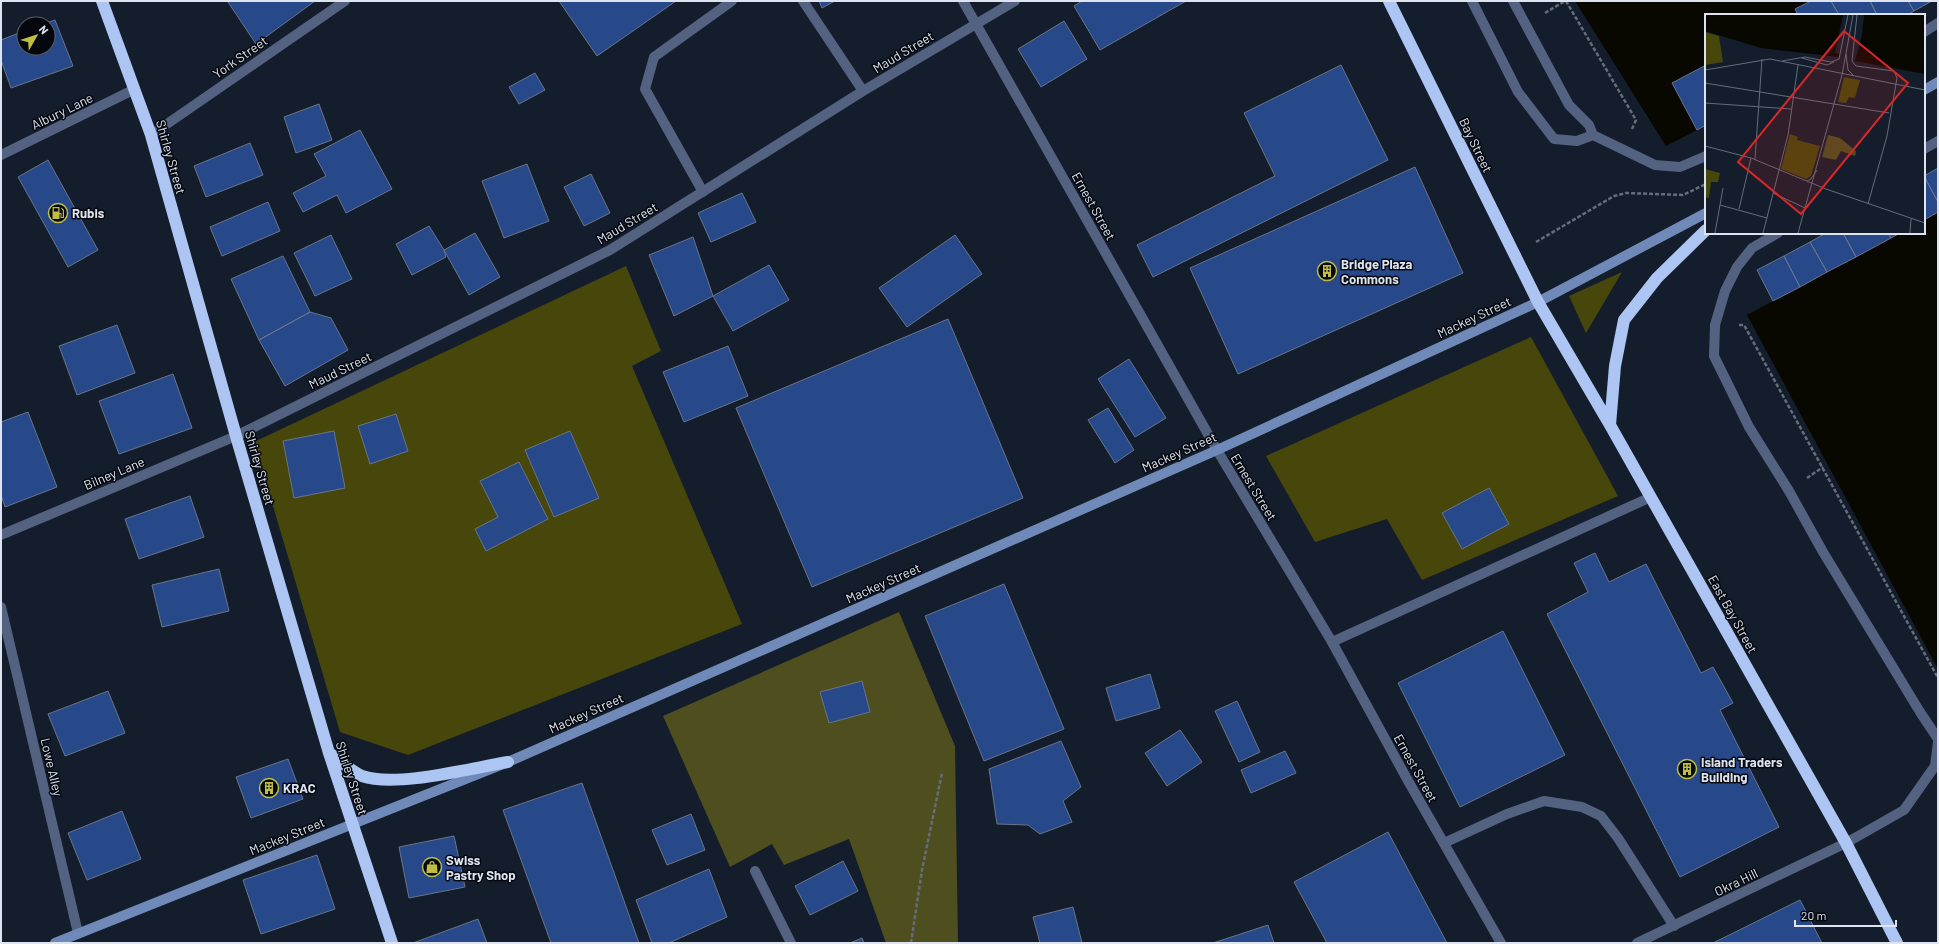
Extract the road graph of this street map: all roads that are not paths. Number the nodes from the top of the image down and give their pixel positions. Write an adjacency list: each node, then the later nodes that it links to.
1 (102, 1): 15 (highway, Shirley Street)
2 (345, 1): 17 (street, York Street)
3 (732, 1): 23 (street)
4 (803, 1): 16 (street)
5 (963, 1): 11 (street, Ernest Street)
6 (1015, 1): 11 (street, Maud Street)
7 (1389, 1): 27 (highway, Bay Street)
8 (1472, 1): 18 (street)
9 (1513, 1): 18 (street)
10 (1938, 23): 12 (street)
11 (976, 24): 16 (street, Maud Street); 30 (street, Ernest Street)
12 (1925, 31)
13 (1938, 82): 14 (main road)
14 (1925, 89)
15 (135, 90): 17 (highway, Shirley Street); 21 (street, Albury Lane)
16 (863, 91): 23 (street, Maud Street)
17 (151, 135): 29 (highway, Shirley Street)
18 (1593, 135): 22 (street)
19 (1938, 140): 20 (street)
20 (1925, 148)
21 (1, 155)
22 (1705, 156)
23 (703, 192): 29 (street, Maud Street)
24 (1705, 214): 27 (main road, Mackey Street)
25 (1705, 231): 28 (highway)
26 (1776, 234): 35 (street)
27 (1538, 302): 28 (highway, East Bay Street); 30 (main road, Mackey Street)
28 (1610, 425): 31 (highway, East Bay Street)
29 (236, 436): 32 (street, Bilney Lane); 36 (highway, Shirley Street)
30 (1217, 450): 34 (street, Ernest Street); 37 (main road, Mackey Street)
31 (1651, 498): 34 (street); 39 (highway, East Bay Street)
32 (1, 535)
33 (1, 607): 43 (street, Lowe Alley)
34 (1332, 642): 40 (street, Ernest Street)
35 (1938, 740): 39 (street, Okra Hill)
36 (330, 753): 37 (highway); 38 (highway, Shirley Street)
37 (508, 762): 38 (main road, Mackey Street)
38 (352, 824): 43 (main road, Mackey Street); 45 (highway, Shirley Street)
39 (1846, 843): 42 (street, Okra Hill); 49 (highway, East Bay Street)
40 (1444, 844): 42 (street); 47 (street, Ernest Street)
41 (755, 871): 46 (street)
42 (1674, 926): 48 (street, Okra Hill)
43 (78, 933): 44 (main road, Mackey Street)
44 (55, 943)
45 (392, 943)
46 (791, 943)
47 (1501, 943)
48 (1637, 943)
49 (1896, 943)

